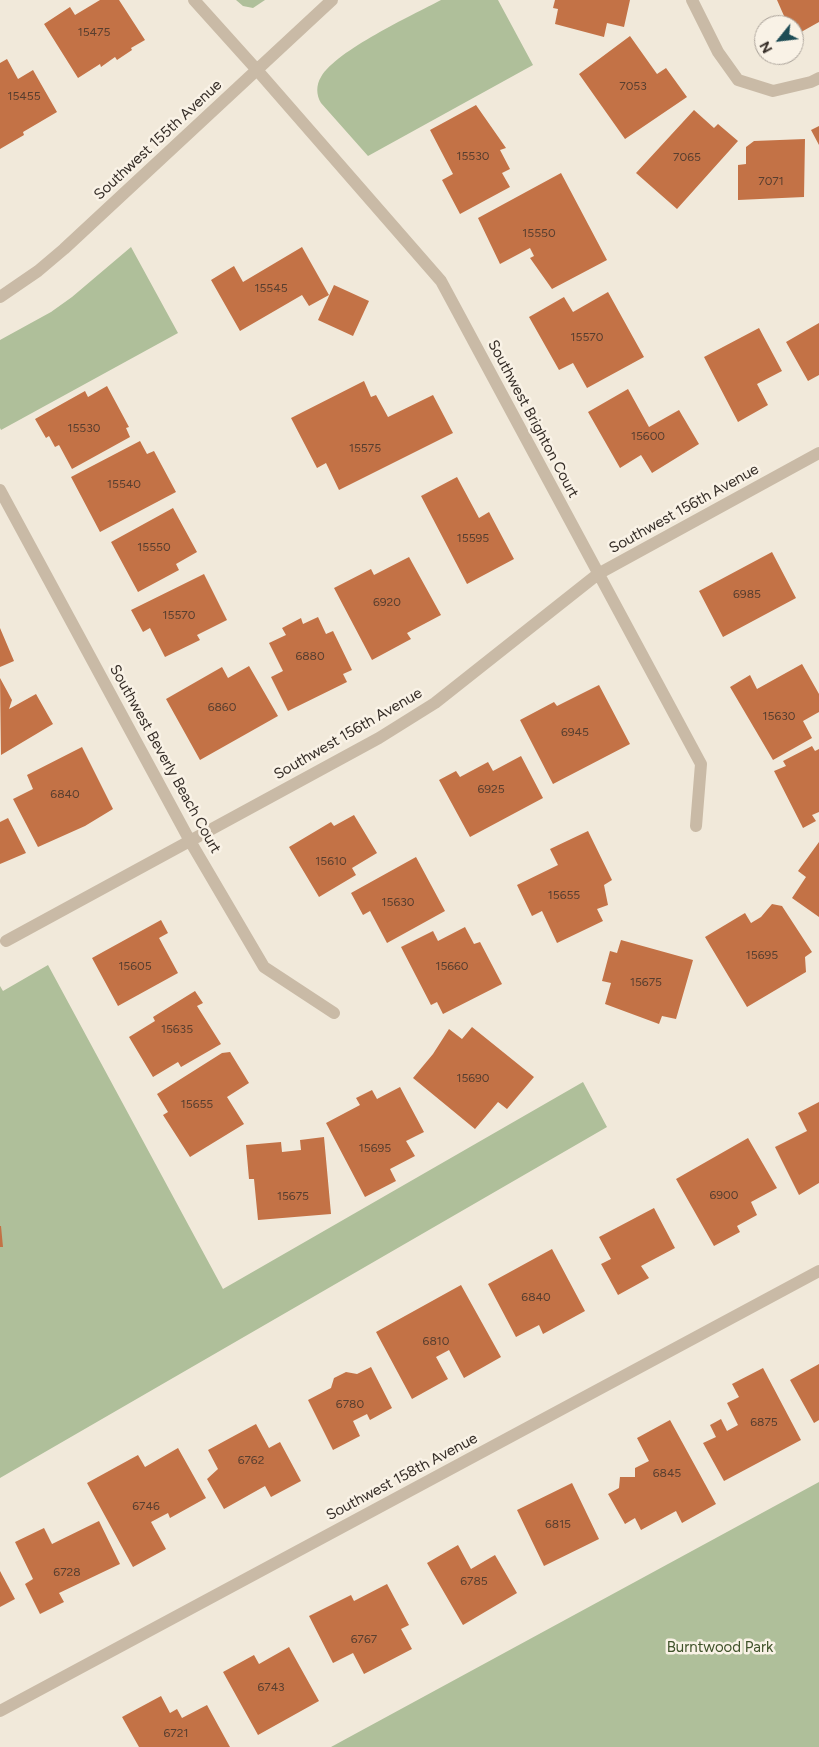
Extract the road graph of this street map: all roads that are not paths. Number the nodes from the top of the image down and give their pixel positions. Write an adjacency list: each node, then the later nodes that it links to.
1 (194, 0): 4 (street, Southwest Brighton Court)
2 (332, 0): 4 (street, Southwest 155th Avenue)
3 (692, 0): 5 (street)
4 (257, 70): 6 (street, Southwest 155th Avenue); 9 (street, Southwest Brighton Court)
5 (819, 78)
6 (0, 297)
7 (819, 453): 9 (street, Southwest 156th Avenue)
8 (0, 490): 11 (street, Southwest Beverly Beach Court)
9 (598, 574): 10 (street, Southwest Brighton Court); 11 (street, Southwest 156th Avenue)
10 (696, 826)
11 (190, 841): 12 (street, Southwest 156th Avenue); 13 (street, Southwest Beverly Beach Court)
12 (6, 941)
13 (334, 1014)
14 (819, 1272): 15 (street, Southwest 158th Avenue)
15 (0, 1711)

